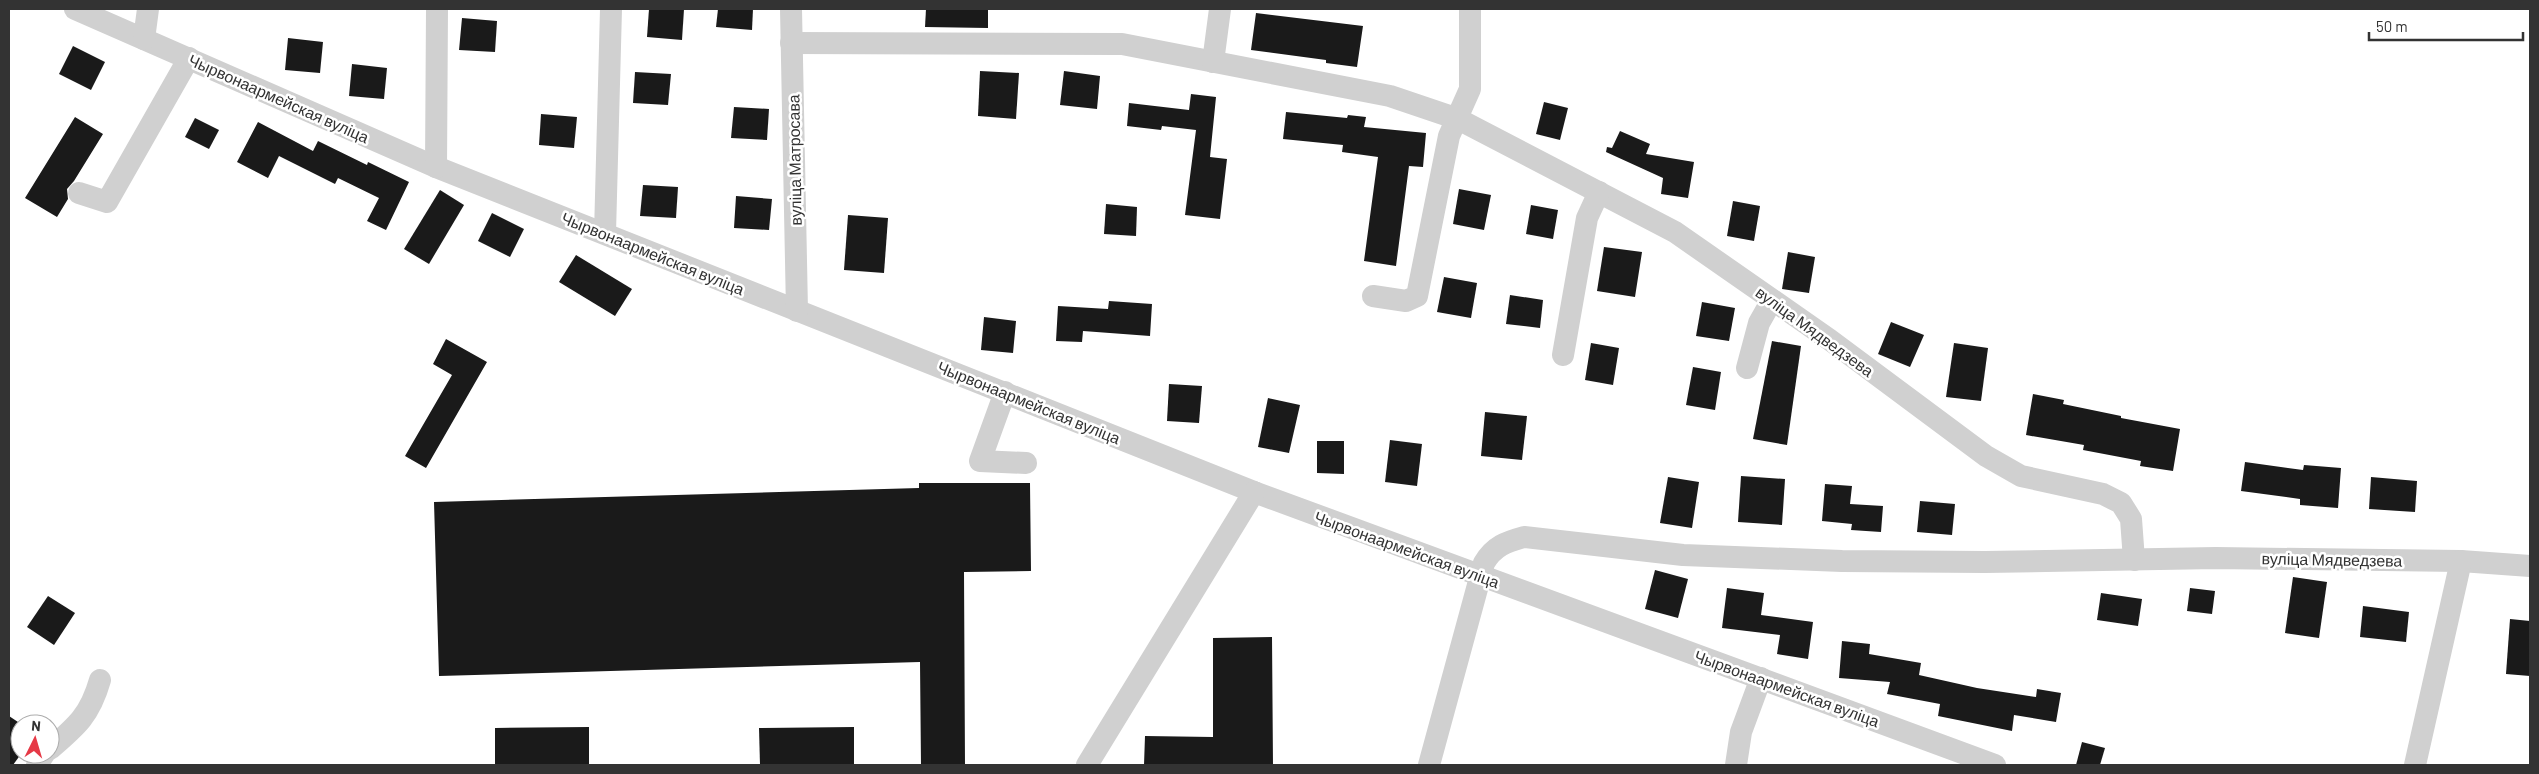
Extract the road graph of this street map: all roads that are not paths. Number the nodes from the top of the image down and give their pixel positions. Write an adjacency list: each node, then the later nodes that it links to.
1 (75, 9): 8 (street, Чырвонаармейская вуліца)
2 (148, 9): 8 (street)
3 (437, 9): 13 (street)
4 (611, 9): 16 (street)
5 (791, 9): 9 (street, вуліца Матросава)
6 (1220, 9): 11 (street)
7 (1470, 9): 12 (street)
8 (144, 38): 10 (street, Чырвонаармейская вуліца)
9 (791, 43): 11 (street, вуліца Мядведзева); 19 (street, вуліца Матросава)
10 (189, 58): 13 (street, Чырвонаармейская вуліца); 15 (street)
11 (1213, 62): 12 (street, вуліца Мядведзева)
12 (1458, 119): 14 (street, вуліца Мядведзева); 17 (street)
13 (436, 167): 16 (street, Чырвонаармейская вуліца)
14 (1599, 192): 18 (street, вуліца Мядведзева); 20 (street)
15 (79, 193)
16 (605, 234): 19 (street, Чырвонаармейская вуліца)
17 (1374, 296)
18 (1772, 300): 21 (street); 25 (street, вуліца Мядведзева)
19 (798, 311): 22 (street, Чырвонаармейская вуліца)
20 (1563, 355)
21 (1747, 368)
22 (1004, 392): 23 (street); 24 (street, Чырвонаармейская вуліца)
23 (1026, 463)
24 (1254, 492): 28 (street, Чырвонаармейская вуліца); 32 (street)
25 (2134, 560): 26 (street, вуліца Мядведзева); 28 (street, вуліца Мядведзева)
26 (2461, 561): 27 (street, вуліца Мядведзева); 36 (street)
27 (2530, 566)
28 (1479, 575): 29 (street, Чырвонаармейская вуліца); 33 (street, вуліца Мядведзева)
29 (1761, 678): 34 (street); 35 (street, Чырвонаармейская вуліца)
30 (100, 680): 31 (street)
31 (60, 741)
32 (1087, 765)
33 (1429, 765)
34 (1736, 765)
35 (1995, 765)
36 (2415, 765)

